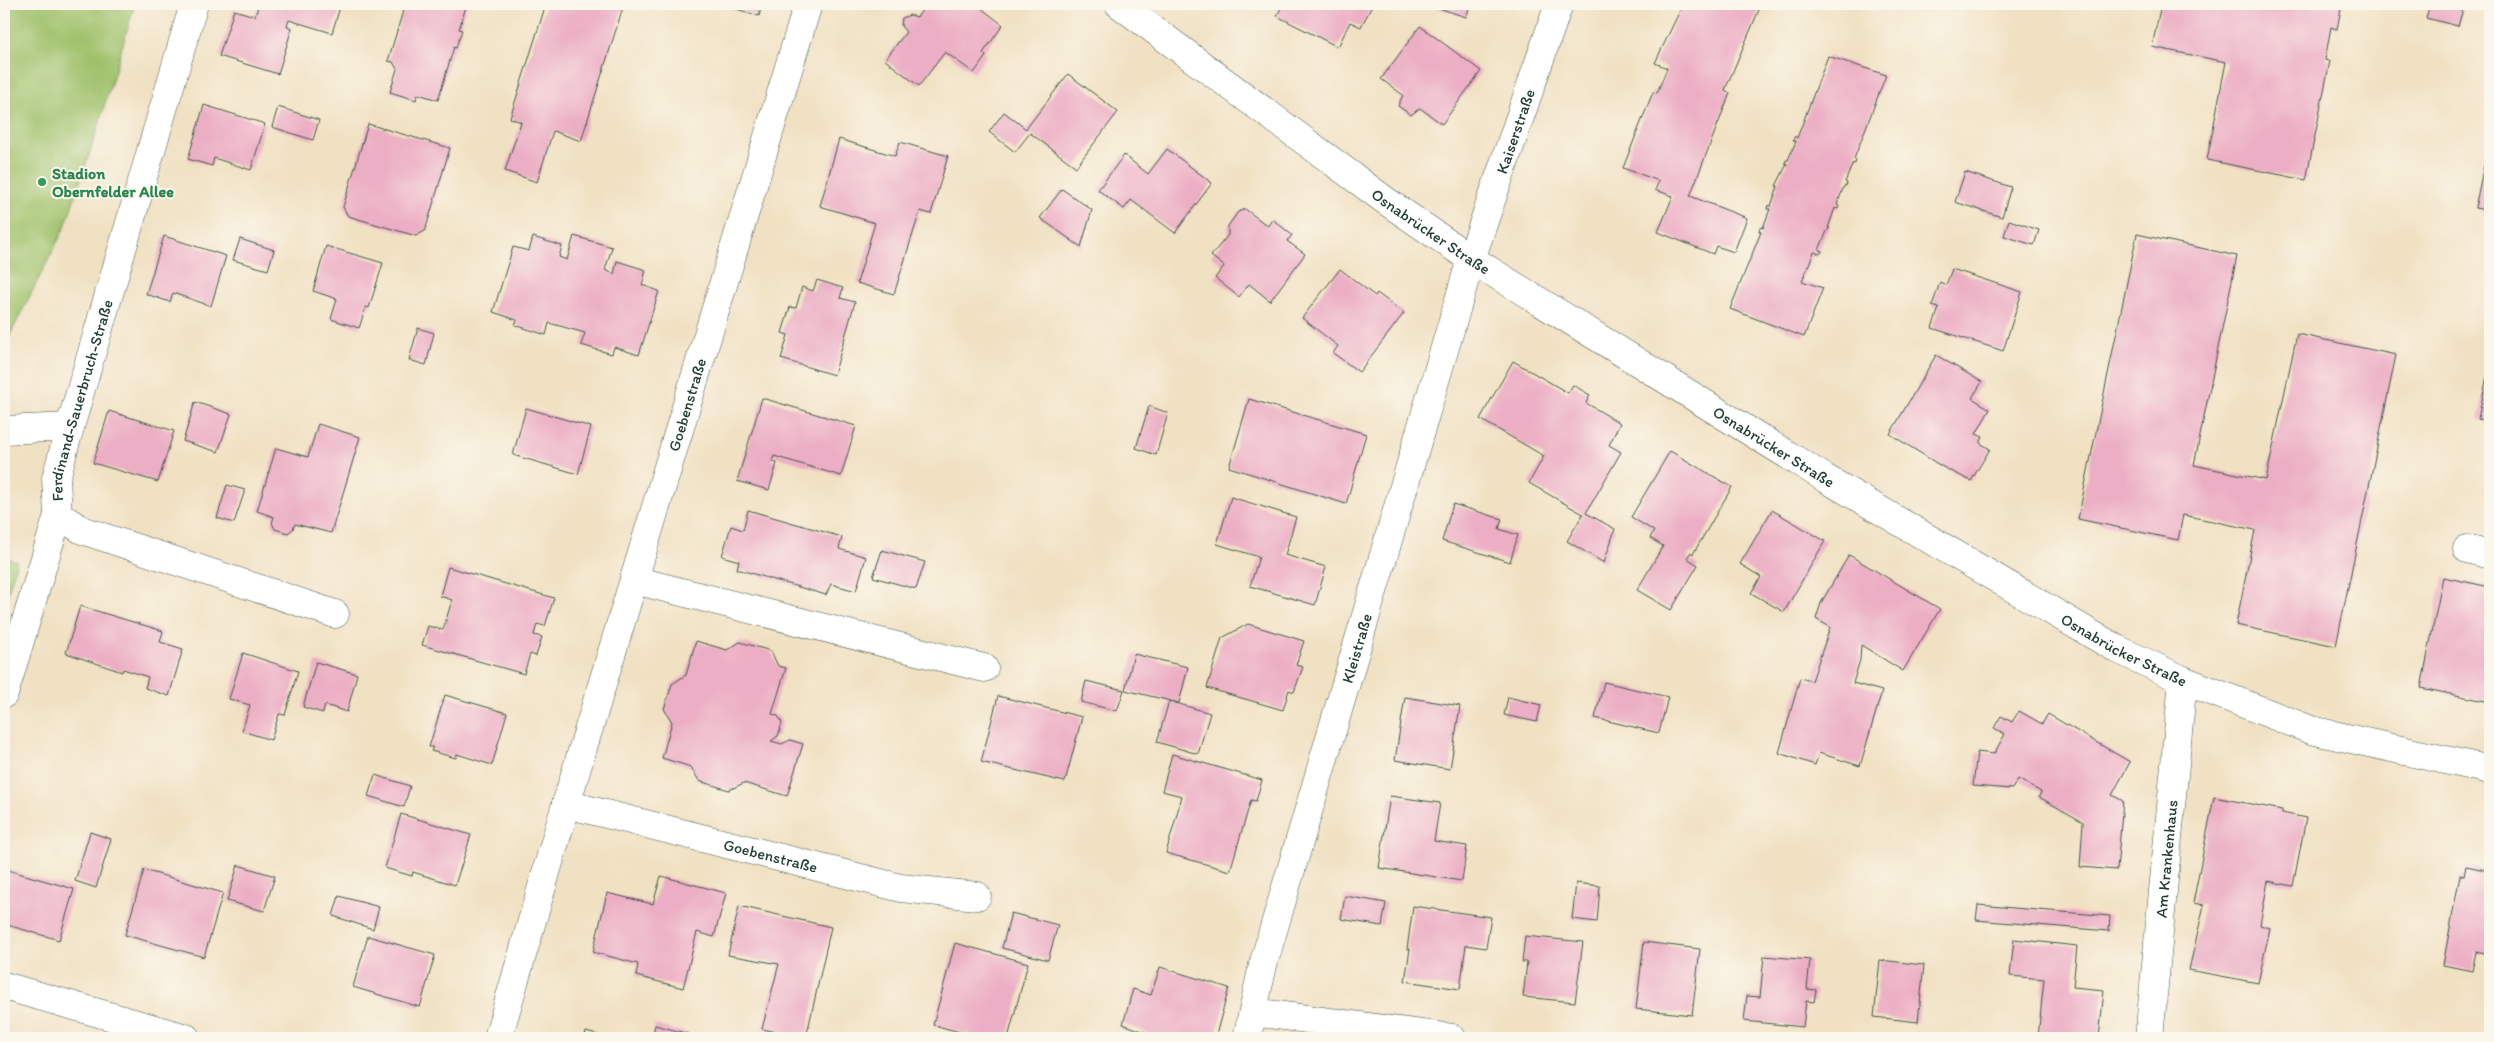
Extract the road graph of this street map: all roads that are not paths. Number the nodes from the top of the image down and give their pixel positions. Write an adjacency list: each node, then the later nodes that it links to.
1 (194, 4): 6 (street, Ferdinand-Sauerbruch-Straße)
2 (808, 4): 9 (street, Goebenstraße)
3 (1119, 4): 5 (street, Osnabrücker Straße)
4 (1560, 4): 5 (street, Kaiserstraße)
5 (1471, 259): 12 (street, Osnabrücker Straße); 18 (street, Kleistraße)
6 (70, 427): 7 (street); 8 (street, Ferdinand-Sauerbruch-Straße)
7 (4, 430)
8 (58, 515): 10 (street, Ferdinand-Sauerbruch-Straße); 13 (street)
9 (634, 580): 11 (street); 15 (street, Goebenstraße)
10 (335, 614)
11 (984, 668)
12 (2183, 680): 14 (street, Osnabrücker Straße); 23 (street, Am Krankenhaus)
13 (4, 694)
14 (2490, 770)
15 (566, 804): 16 (street, Goebenstraße); 20 (street, Goebenstraße)
16 (977, 896)
17 (4, 986): 19 (street)
18 (1253, 1012): 21 (street, Kleistraße); 22 (street)
19 (186, 1038)
20 (498, 1038)
21 (1247, 1038)
22 (1452, 1038)
23 (2149, 1038)

